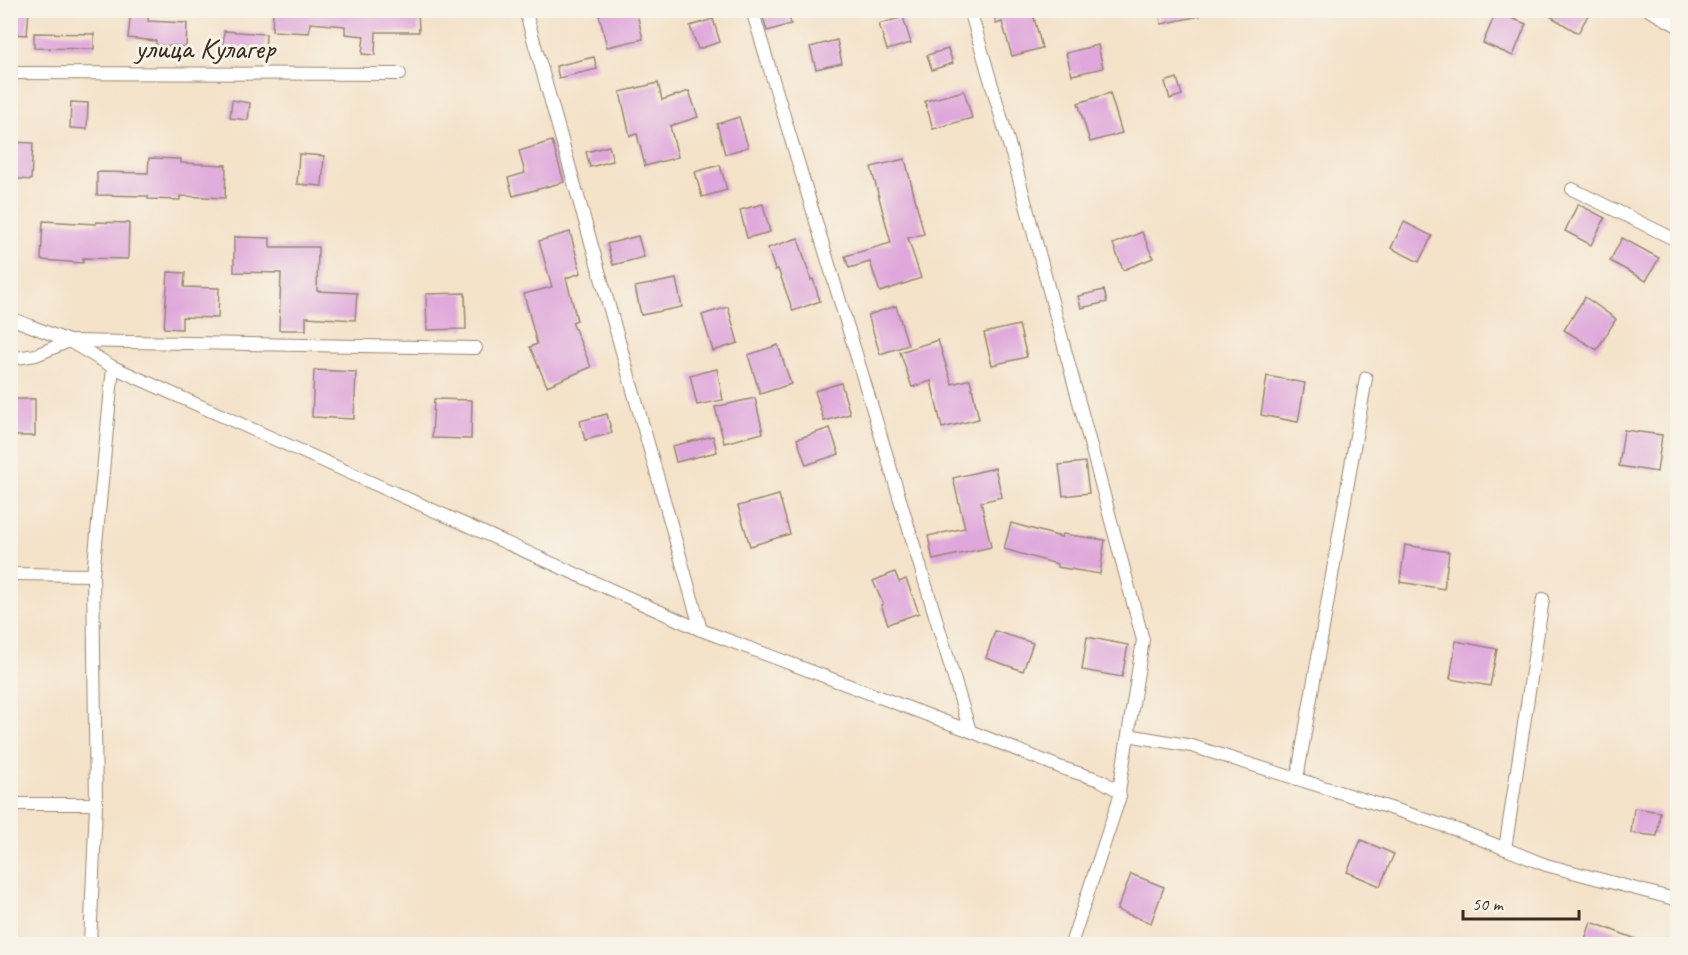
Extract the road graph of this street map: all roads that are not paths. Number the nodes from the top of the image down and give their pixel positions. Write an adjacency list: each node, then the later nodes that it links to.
1 (525, 10): 19 (street)
2 (752, 10): 20 (street)
3 (970, 10): 21 (street)
4 (1649, 10): 5 (street)
5 (1677, 26)
6 (10, 73): 7 (street, улица Кулагер)
7 (400, 74)
8 (1572, 189): 9 (street)
9 (1677, 241)
10 (10, 318): 11 (street)
11 (69, 340): 12 (street); 13 (street); 14 (street)
12 (477, 348)
13 (10, 359)
14 (113, 367): 17 (street); 19 (street)
15 (1366, 378): 22 (street)
16 (10, 574): 17 (street)
17 (93, 575): 25 (street)
18 (1543, 599): 26 (street)
19 (701, 630): 20 (street)
20 (969, 731): 23 (street)
21 (1128, 735): 22 (street); 23 (street)
22 (1297, 779): 26 (street)
23 (1119, 791): 29 (street)
24 (10, 804): 25 (street)
25 (96, 804): 28 (street)
26 (1505, 849): 27 (street)
27 (1677, 900)
28 (90, 945)
29 (1071, 945)

